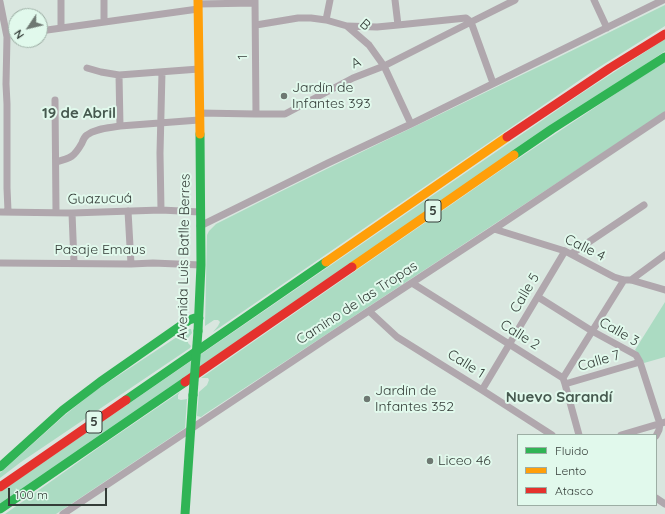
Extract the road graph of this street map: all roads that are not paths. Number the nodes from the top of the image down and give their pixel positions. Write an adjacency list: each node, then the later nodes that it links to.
1 (60, 0): 17 (street)
2 (104, 0): 12 (street)
3 (330, 0): 11 (street)
4 (395, 0): 16 (street)
5 (515, 0): 13 (street, A)
6 (594, 0): 18 (street)
7 (663, 0): 18 (street)
8 (255, 1): 10 (street); 14 (street, 1)
9 (0, 2): 21 (street)
10 (198, 4): 12 (street); 25 (main road, Avenida Luis Batlle Berres)
11 (326, 20): 14 (street, B); 15 (street, B)
12 (104, 22): 17 (street)
13 (470, 22): 16 (street); 23 (street, A); 29 (street)
14 (256, 25): 32 (street, 1)
15 (347, 26): 16 (street); 23 (street, B)
16 (398, 26)
17 (61, 28): 19 (street)
18 (607, 28): 29 (street)
19 (48, 30)
20 (665, 34): 74 (main road, 5)
21 (7, 37): 26 (street)
22 (665, 57): 75 (main road, 5)
23 (384, 66): 32 (street, A); 36 (street, B)
24 (87, 68): 28 (street)
25 (199, 69): 27 (street); 34 (main road, Avenida Luis Batlle Berres)
26 (3, 70): 30 (street)
27 (162, 72): 28 (street); 35 (street)
28 (119, 75): 37 (street)
29 (493, 84): 36 (street)
30 (3, 100): 39 (street)
31 (55, 100): 38 (street)
32 (256, 114): 34 (street, A)
33 (665, 115): 49 (street, Camino de las Tropas)
34 (199, 116): 35 (street, A); 46 (main road, Avenida Luis Batlle Berres)
35 (160, 124): 37 (street, A); 41 (street)
36 (411, 124): 48 (street)
37 (120, 126): 38 (street, A)
38 (56, 162): 45 (street)
39 (4, 188): 42 (street)
40 (644, 205): 50 (street, Calle 5)
41 (161, 210): 43 (street, Guazucuá); 46 (street, Guazucuá)
42 (8, 211): 44 (street, Guazucuá); 45 (street, Guazucuá)
43 (128, 211): 47 (street, Guazucuá); 54 (street)
44 (0, 212)
45 (56, 212): 47 (street, Guazucuá)
46 (200, 212): 48 (main road, Avenida Luis Batlle Berres)
47 (72, 213): 53 (street)
48 (200, 226): 55 (main road, Avenida Luis Batlle Berres)
49 (494, 229): 50 (street, Calle 4); 57 (street, Camino de las Tropas)
50 (568, 252): 56 (street, Calle 4); 59 (street, Calle 5)
51 (665, 255): 56 (street)
52 (0, 263): 53 (street, Pasaje Emaus)
53 (74, 263): 54 (street, Pasaje Emaus)
54 (131, 264): 55 (street, Pasaje Emaus)
55 (201, 265): 61 (main road, Avenida Luis Batlle Berres)
56 (627, 280): 58 (street, Calle 4); 62 (street)
57 (412, 283): 60 (street, Camino de las Tropas); 63 (street, Calle 2)
58 (665, 290)
59 (538, 297): 62 (street, Calle 3); 63 (street, Calle 5)
60 (369, 311): 66 (street, Calle 1); 68 (street, Camino de las Tropas)
61 (199, 318): 68 (main road, Avenida Luis Batlle Berres, bridge); 73 (main road)
62 (592, 331): 64 (street, Calle 3); 65 (street)
63 (510, 344): 65 (street, Calle 2); 66 (street, Calle 5)
64 (640, 362): 65 (street, Calle 7); 67 (street, Calle 3)
65 (564, 381): 70 (street)
66 (482, 390): 69 (street, Calle 1)
67 (662, 423): 71 (street); 72 (street)
68 (191, 429): 76 (street, Camino de las Tropas); 77 (main road, Avenida Luis Batlle Berres)
69 (550, 434)
70 (579, 434)
71 (624, 434)
72 (657, 434)
73 (0, 467)
74 (0, 487)
75 (0, 509)
76 (64, 514)
77 (185, 514)

